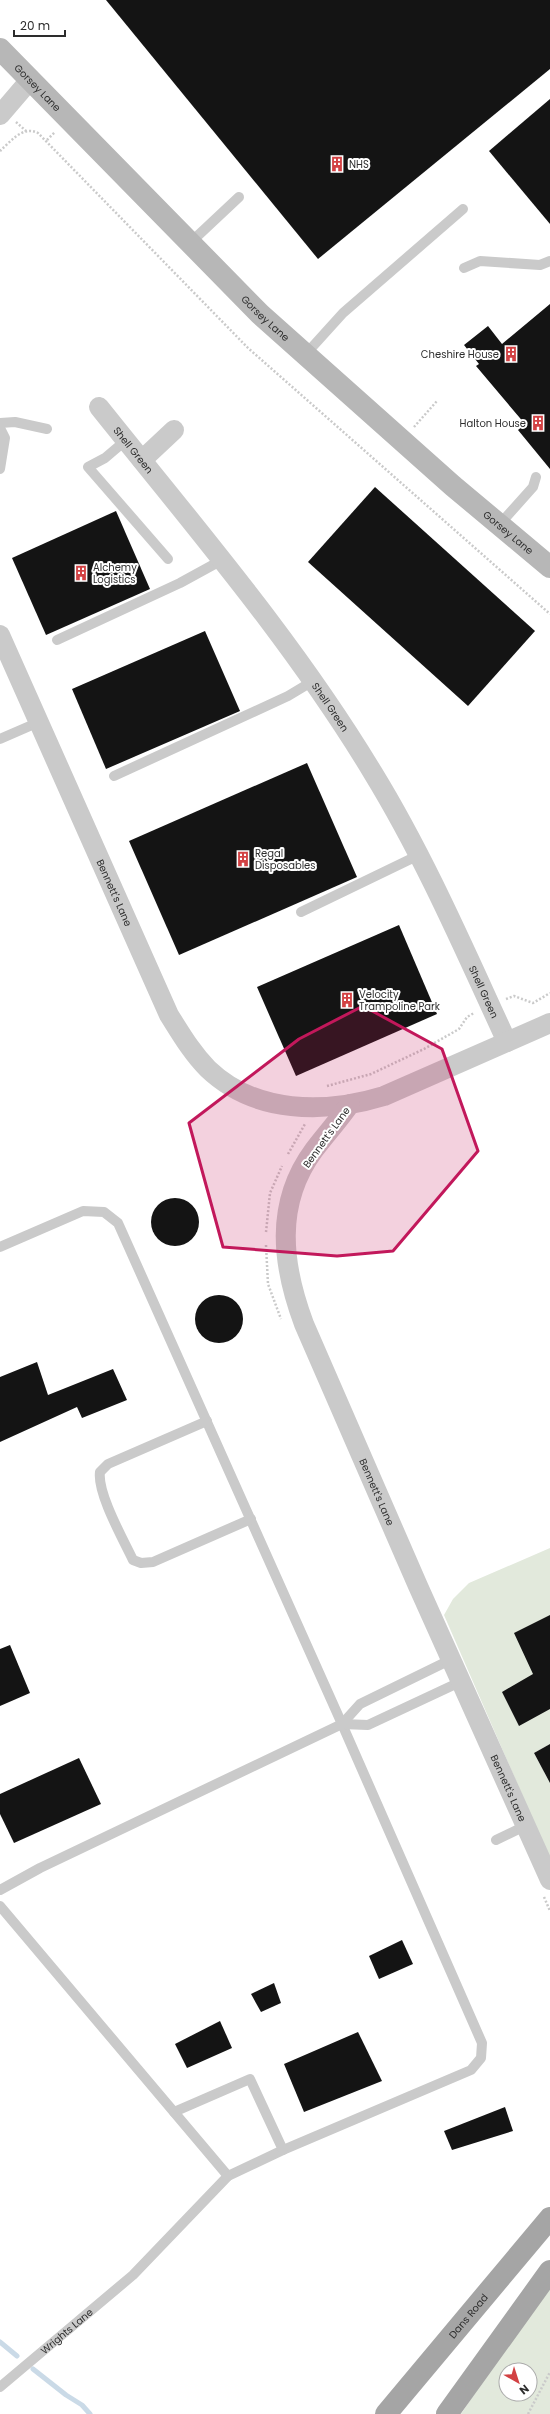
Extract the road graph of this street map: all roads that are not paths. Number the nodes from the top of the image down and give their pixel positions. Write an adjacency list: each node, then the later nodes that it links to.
1 (0, 48): 2 (street, Gorsey Lane)
2 (30, 80): 3 (street); 6 (street, Gorsey Lane)
3 (0, 115)
4 (239, 197): 6 (lane)
5 (463, 209): 9 (lane)
6 (190, 243): 9 (street, Gorsey Lane)
7 (550, 261): 8 (lane)
8 (464, 268)
9 (305, 354): 19 (street, Gorsey Lane)
10 (99, 408): 15 (street, Shell Green)
11 (0, 423): 13 (lane)
12 (0, 428): 17 (lane)
13 (47, 429)
14 (174, 430): 16 (street)
15 (126, 441): 16 (street, Shell Green); 20 (lane)
16 (142, 460): 21 (street, Shell Green)
17 (0, 469)
18 (536, 477): 19 (lane)
19 (499, 525): 22 (street, Gorsey Lane)
20 (168, 559)
21 (222, 560): 24 (lane); 25 (street, Shell Green)
22 (550, 567)
23 (0, 636): 26 (street, Bennett's Lane)
24 (57, 640)
25 (313, 681): 28 (lane); 29 (street, Shell Green)
26 (39, 722): 27 (lane); 33 (street, Bennett's Lane)
27 (0, 739)
28 (114, 776)
29 (419, 855): 30 (lane); 32 (street, Shell Green)
30 (301, 912)
31 (550, 1023): 32 (street, Bennett's Lane)
32 (507, 1042): 33 (street, Bennett's Lane)
33 (350, 1104): 37 (street, Bennett's Lane)
34 (0, 1246): 35 (lane)
35 (206, 1421): 36 (lane); 36 (lane)
36 (251, 1519): 39 (lane)
37 (450, 1660): 38 (street, Bennett's Lane); 39 (lane)
38 (460, 1682): 39 (lane); 40 (street, Bennett's Lane)
39 (342, 1724): 43 (lane); 46 (lane)
40 (525, 1826): 41 (lane); 42 (street, Bennett's Lane)
41 (496, 1840)
42 (550, 1880)
43 (0, 1890)
44 (0, 1906): 45 (lane)
45 (174, 2112): 46 (lane); 47 (lane)
46 (283, 2150): 47 (lane)
47 (228, 2176): 50 (lane, Wrights Lane)
48 (550, 2218): 51 (main road, Dans Road)
49 (550, 2271): 52 (main road)
50 (0, 2387)
51 (386, 2414)
52 (447, 2414)

